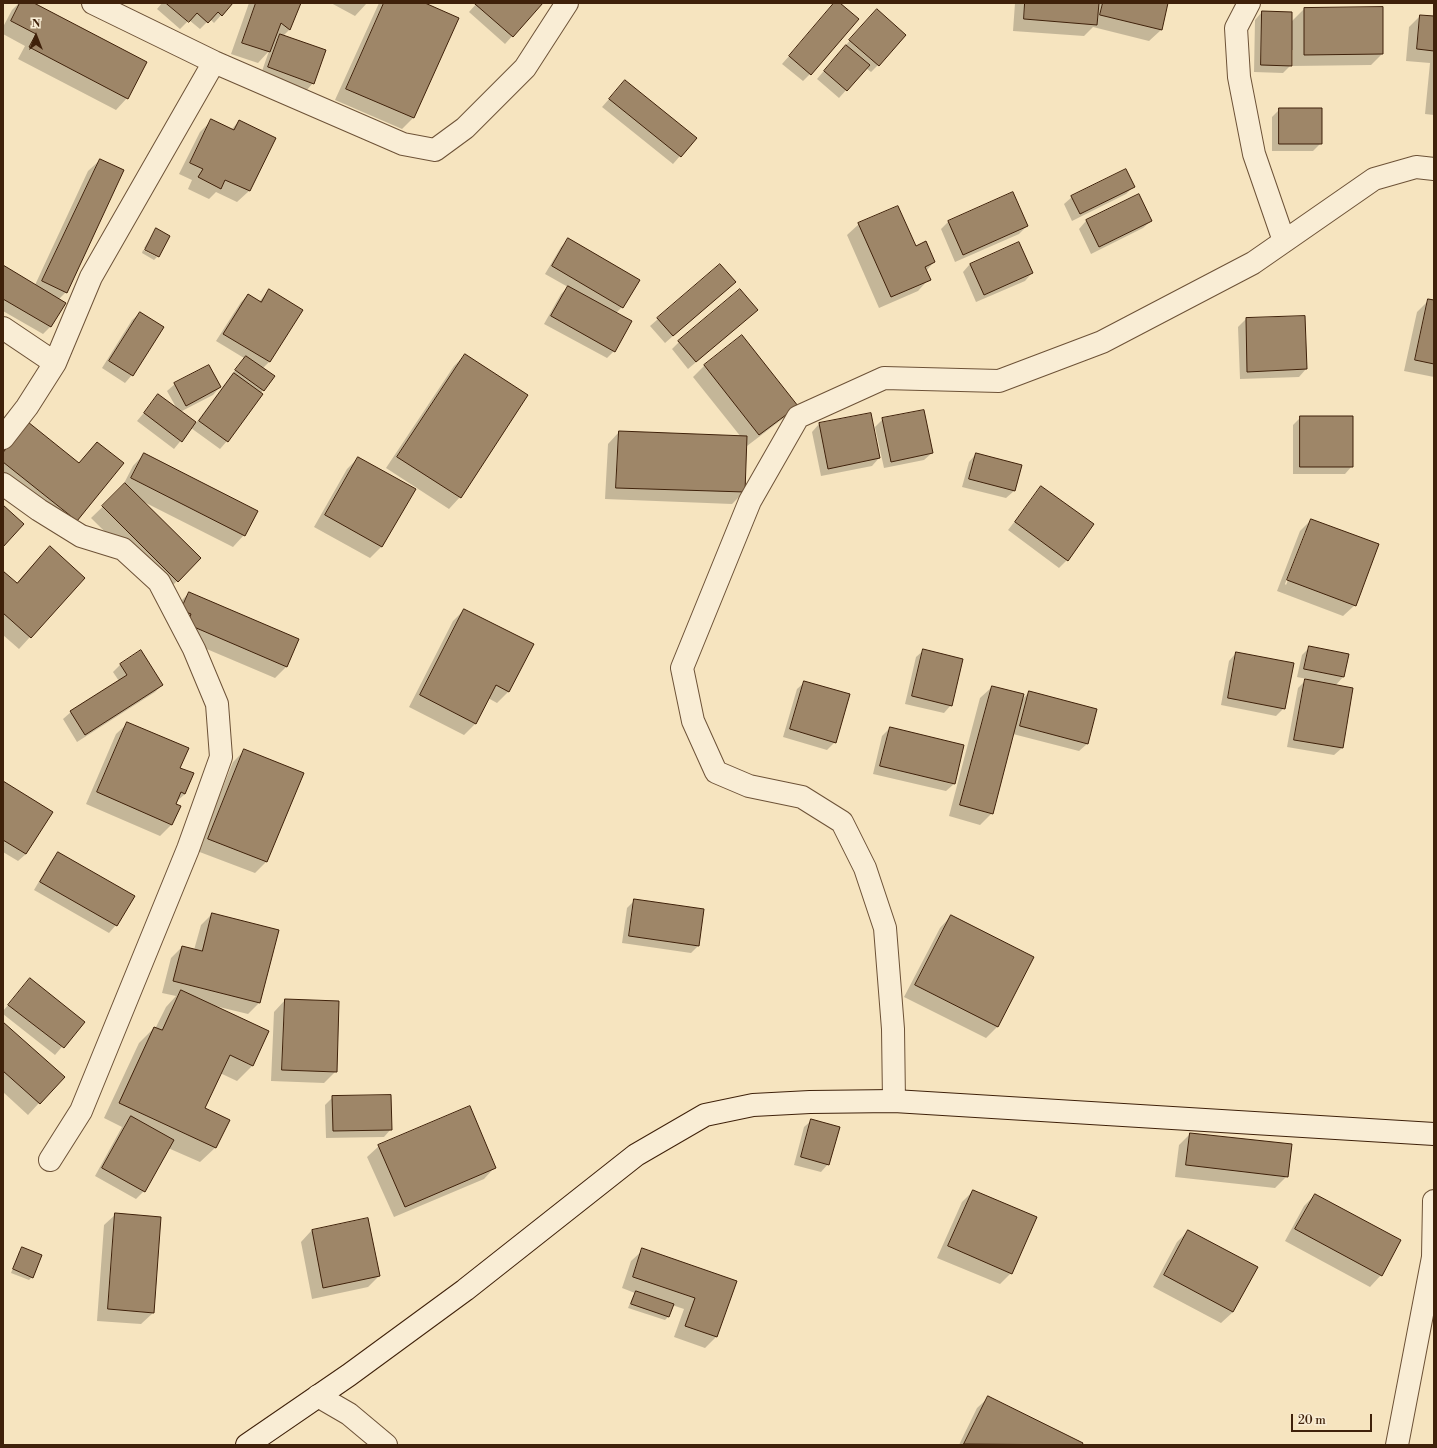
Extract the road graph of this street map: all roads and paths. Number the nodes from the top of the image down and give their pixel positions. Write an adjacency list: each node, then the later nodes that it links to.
1 (93, 3): 4 (street)
2 (567, 3): 4 (street)
3 (1249, 3): 6 (street)
4 (214, 62): 8 (street)
5 (1434, 169): 6 (street)
6 (1284, 241): 11 (street)
7 (3, 328): 8 (street)
8 (55, 363): 9 (street)
9 (3, 438)
10 (3, 484): 13 (street)
11 (894, 1101): 12 (street); 15 (street)
12 (1434, 1134)
13 (50, 1160)
14 (1434, 1201): 18 (street)
15 (318, 1396): 16 (street); 17 (street)
16 (247, 1445)
17 (386, 1445)
18 (1397, 1445)

